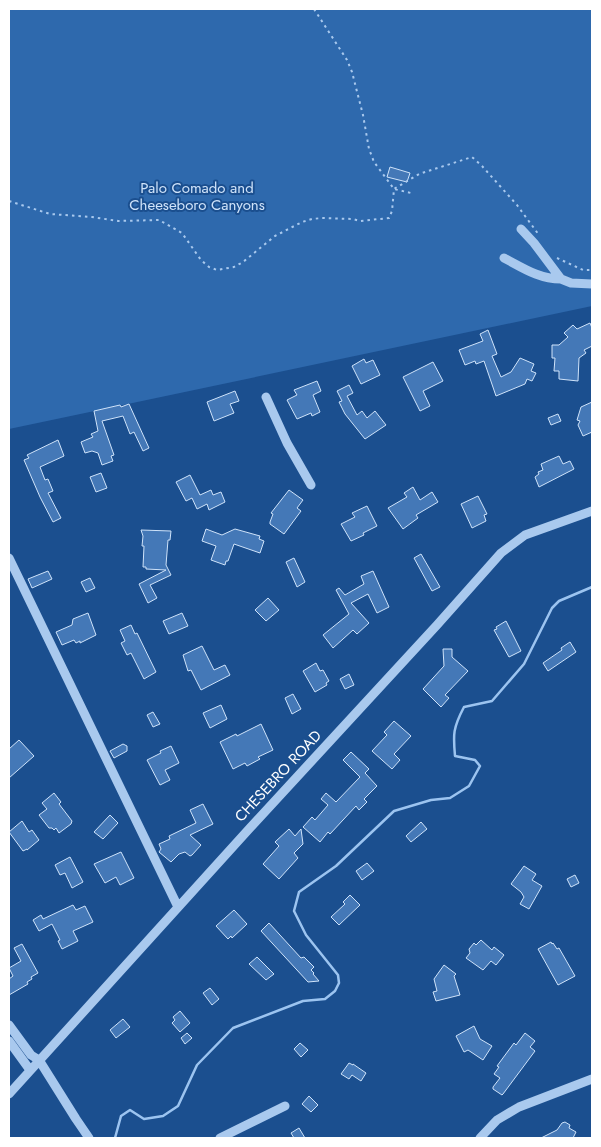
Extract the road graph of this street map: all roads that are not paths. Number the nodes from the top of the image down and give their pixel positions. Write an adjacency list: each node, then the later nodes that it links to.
1 (521, 229): 3 (street)
2 (504, 258): 3 (street)
3 (561, 279): 4 (street)
4 (592, 284)
5 (266, 397): 6 (street)
6 (311, 485)
7 (592, 511): 9 (street, CHESEBRO ROAD)
8 (9, 558): 9 (street)
9 (178, 907): 12 (street, CHESEBRO ROAD)
10 (9, 1025): 12 (street)
11 (9, 1041): 13 (street)
12 (39, 1060): 13 (street, CHESEBRO ROAD); 17 (street)
13 (30, 1070): 15 (street, CHESEBRO ROAD)
14 (592, 1079): 19 (street)
15 (9, 1094)
16 (285, 1106): 18 (street)
17 (90, 1138)
18 (220, 1138)
19 (480, 1138)

